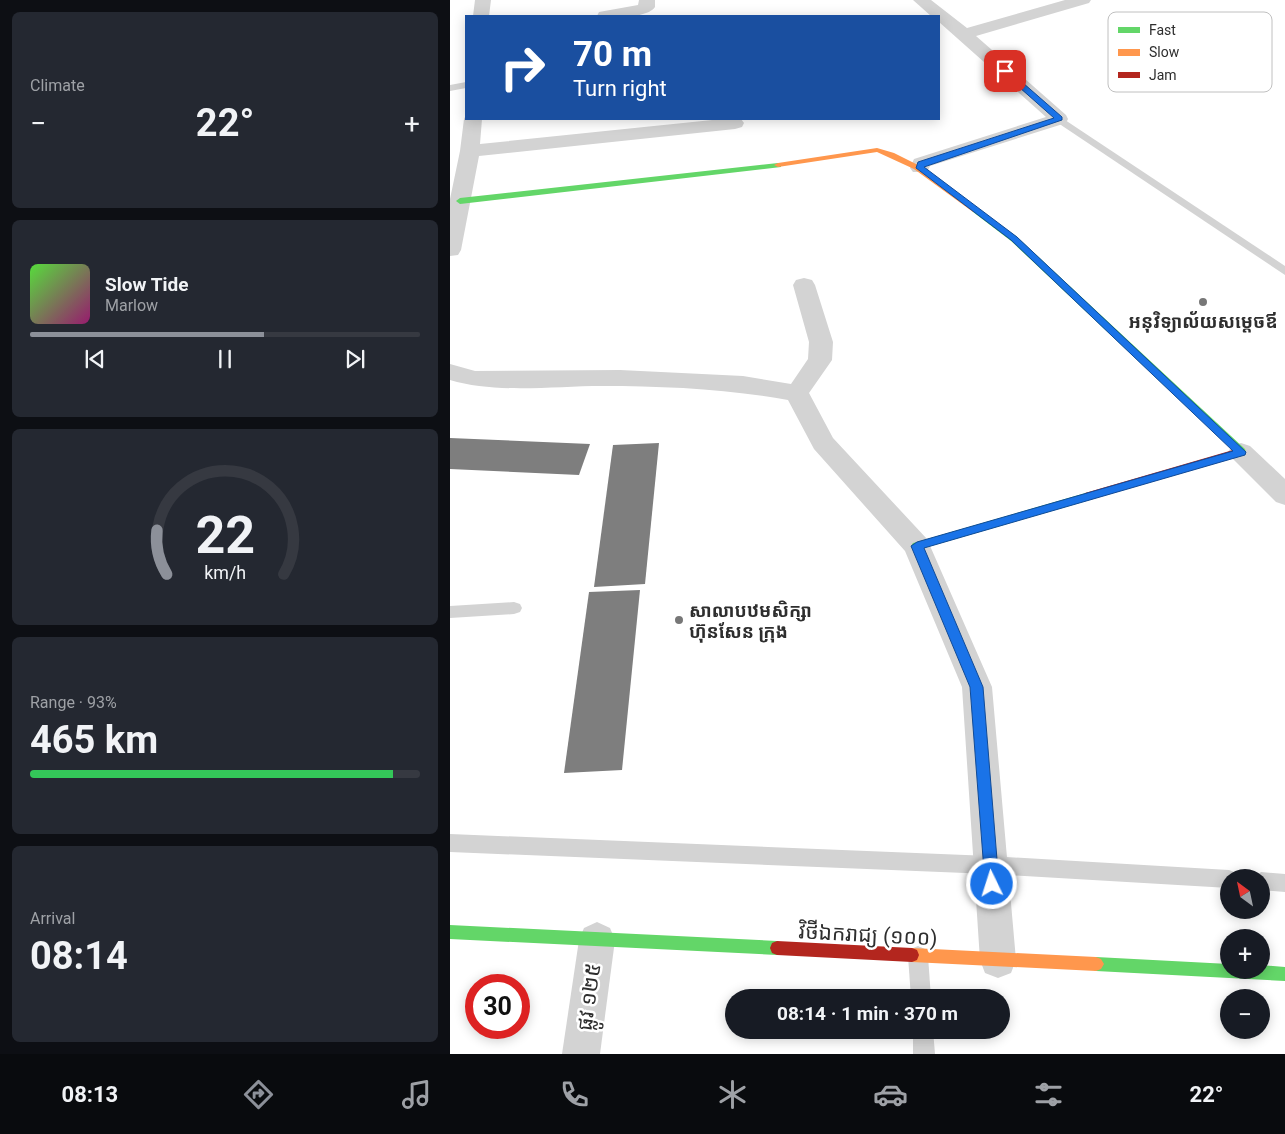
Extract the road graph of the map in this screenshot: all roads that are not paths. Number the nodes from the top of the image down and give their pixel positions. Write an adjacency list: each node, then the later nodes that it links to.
1 (483, 0): 5 (street)
2 (647, 0): 6 (street)
3 (922, 0): 7 (street)
4 (1083, 0): 7 (street)
5 (481, 15)
6 (610, 15)
7 (964, 34): 10 (street)
8 (465, 85): 9 (lane)
9 (450, 88)
10 (1059, 119): 14 (street); 17 (lane)
11 (473, 120): 13 (street)
12 (735, 122): 13 (street)
13 (470, 152): 15 (street)
14 (920, 168): 15 (street); 21 (street)
15 (460, 201): 16 (street)
16 (450, 250)
17 (1285, 271)
18 (804, 285): 20 (street)
19 (450, 372): 20 (street)
20 (797, 393): 23 (street)
21 (1241, 452): 22 (street); 23 (street)
22 (1285, 495)
23 (917, 546): 27 (street)
24 (514, 608): 25 (lane)
25 (450, 612)
26 (450, 843): 27 (lane)
27 (990, 865): 28 (lane); 34 (street)
28 (1220, 878)
29 (1270, 882): 30 (lane)
30 (1285, 883)
31 (450, 932): 32 (street, វិថីឯករាជ្យ (១០០))
32 (597, 940): 33 (street, វិថីឯករាជ្យ (១០០)); 38 (street, ផ្លូវ ១២៥)
33 (918, 956): 34 (street, វិថីឯករាជ្យ (១០០)); 36 (lane)
34 (998, 960): 35 (street, វិថីឯករាជ្យ (១០០))
35 (1285, 974)
36 (920, 989)
37 (923, 1039): 39 (lane)
38 (581, 1054)
39 (924, 1054)

